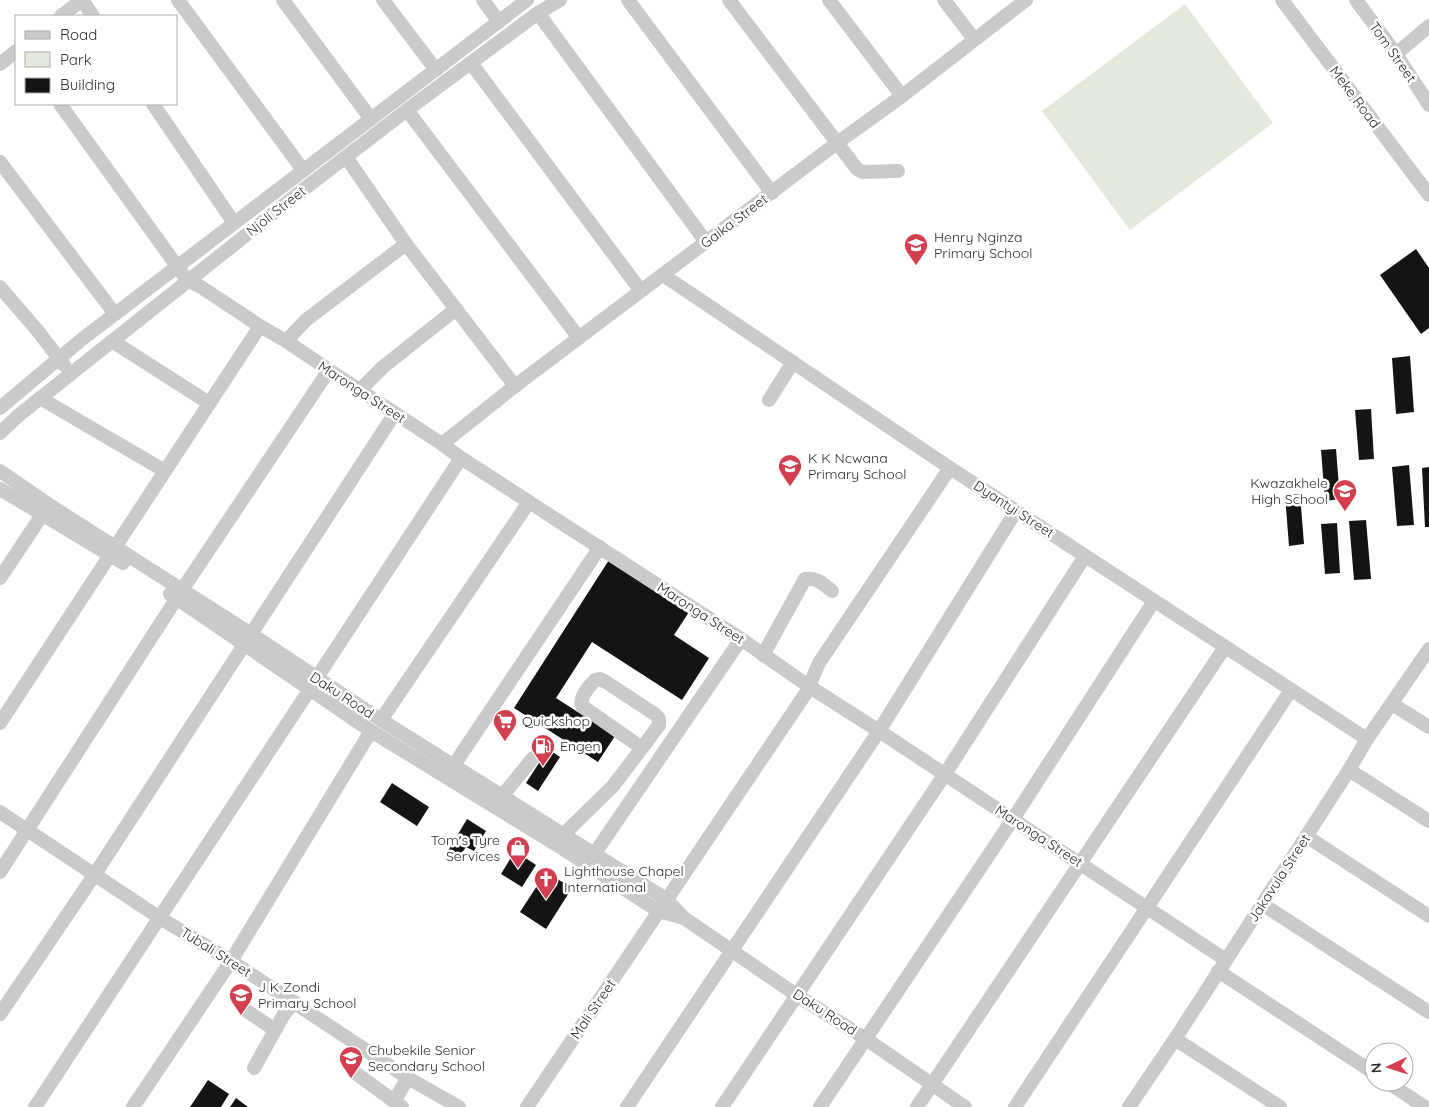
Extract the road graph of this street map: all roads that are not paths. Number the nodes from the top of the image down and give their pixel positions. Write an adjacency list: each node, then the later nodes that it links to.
1 (82, 0): 16 (street); 17 (street)
2 (178, 0): 35 (street)
3 (283, 0): 31 (street)
4 (382, 0): 25 (street)
5 (483, 0): 18 (street)
6 (527, 0): 18 (street, Njoli Street)
7 (560, 0): 15 (street, Njoli Street)
8 (628, 0): 37 (street)
9 (729, 0): 32 (street)
10 (829, 0): 26 (street)
11 (944, 0): 20 (street)
12 (1026, 0): 20 (street, Gaika Street)
13 (1282, 0): 38 (street, Meke Road)
14 (1356, 0): 22 (street, Tom Street)
15 (538, 13): 23 (street, Njoli Street); 40 (street)
16 (62, 15)
17 (92, 15)
18 (499, 22): 25 (street, Njoli Street)
19 (1429, 26): 22 (street)
20 (974, 39): 26 (street, Gaika Street)
21 (15, 52): 24 (street)
22 (1396, 54): 29 (street, Tom Street)
23 (471, 63): 30 (street, Njoli Street); 46 (street)
24 (0, 64)
25 (436, 70): 31 (street, Njoli Street)
26 (902, 96): 32 (street, Gaika Street)
27 (61, 105): 42 (street, Maronga Street)
28 (154, 105): 39 (street)
29 (1429, 105)
30 (407, 110): 33 (street, Njoli Street); 50 (street)
31 (371, 119): 35 (street, Njoli Street)
32 (838, 143): 36 (street); 37 (street, Gaika Street)
33 (346, 157): 41 (street); 44 (street, Njoli Street)
34 (0, 162): 48 (street)
35 (303, 170): 39 (street, Njoli Street)
36 (898, 171)
37 (772, 192): 40 (street, Gaika Street)
38 (1429, 195)
39 (234, 224): 42 (street, Njoli Street)
40 (706, 242): 43 (street, Gaika Street)
41 (406, 244): 47 (street); 52 (street)
42 (178, 266): 44 (street, Maronga Street); 48 (street, Njoli Street)
43 (663, 275): 46 (street, Gaika Street); 54 (street, Dyantyi Street)
44 (188, 280): 49 (street, Maronga Street); 51 (street, Njoli Street)
45 (0, 287): 53 (street)
46 (641, 291): 50 (street, Gaika Street)
47 (456, 309): 57 (street); 58 (street)
48 (115, 314): 53 (street, Njoli Street)
49 (260, 326): 52 (street, Maronga Street); 61 (street)
50 (579, 338): 57 (street, Gaika Street)
51 (112, 341): 56 (street, Njoli Street); 61 (street)
52 (286, 341): 55 (street, Maronga Street)
53 (59, 359): 56 (street); 62 (street, Njoli Street)
54 (793, 362): 60 (street); 67 (street, Dyantyi Street)
55 (328, 370): 58 (street, Maronga Street); 79 (street)
56 (71, 373): 59 (street, Njoli Street)
57 (515, 386): 65 (street, Gaika Street)
58 (360, 390): 63 (street, Maronga Street)
59 (40, 398): 64 (street, Njoli Street); 69 (street)
60 (769, 400)
61 (209, 402): 69 (street)
62 (0, 408)
63 (396, 413): 65 (street, Maronga Street); 81 (street)
64 (0, 433)
65 (442, 444): 66 (street, Maronga Street)
66 (461, 458): 71 (street, Maronga Street); 86 (street)
67 (950, 468): 72 (street, Dyantyi Street); 87 (street, Mali Street)
68 (0, 471): 75 (street, Daku Road)
69 (165, 471): 75 (street)
70 (0, 489): 73 (street, Daku Road)
71 (529, 502): 74 (street, Maronga Street); 90 (street)
72 (1016, 511): 76 (street, Dyantyi Street); 94 (street)
73 (42, 516): 75 (street, Daku Road); 77 (street)
74 (600, 547): 82 (street, Maronga Street); 98 (street)
75 (113, 551): 79 (street, Daku Road); 91 (street)
76 (1085, 556): 80 (street, Dyantyi Street); 100 (street)
77 (0, 578)
78 (832, 591): 85 (street)
79 (180, 594): 81 (street, Daku Road); 105 (street)
80 (1154, 601): 83 (street, Dyantyi Street); 103 (street)
81 (248, 639): 86 (street, Daku Road); 111 (street)
82 (741, 639): 85 (street, Maronga Street); 108 (street)
83 (1225, 647): 88 (street, Dyantyi Street); 109 (street)
84 (1429, 650): 89 (street, Jakavula Street)
85 (763, 655): 87 (street, Maronga Street)
86 (313, 684): 90 (street, Daku Road); 93 (street, Daku Road); 117 (street)
87 (810, 687): 94 (street, Maronga Street); 112 (street, Mali Street)
88 (1291, 690): 95 (street, Dyantyi Street); 114 (street)
89 (1392, 704): 92 (street); 95 (street, Jakavula Street)
90 (381, 720): 98 (street, Daku Road)
91 (0, 723)
92 (1429, 727)
93 (371, 731): 107 (street, Daku Road); 120 (street)
94 (879, 731): 100 (street, Maronga Street); 119 (street)
95 (1367, 739): 99 (street, Jakavula Street)
96 (642, 748): 96 (street); 107 (street)
97 (533, 758): 101 (street)
98 (454, 765): 101 (street, Daku Road)
99 (1349, 770): 104 (street); 106 (street, Jakavula Street)
100 (945, 774): 103 (street, Maronga Street); 122 (street)
101 (503, 795): 107 (street, Daku Road)
102 (0, 812): 105 (street, Tubali Street)
103 (1013, 819): 109 (street, Maronga Street); 129 (street)
104 (1429, 821)
105 (28, 830): 110 (street); 111 (street, Tubali Street)
106 (1306, 836): 113 (street, Jakavula Street); 116 (street)
107 (561, 840): 108 (street, Daku Road); 115 (street, Daku Road)
108 (596, 854): 112 (street, Daku Road)
109 (1080, 863): 114 (street, Maronga Street); 134 (street)
110 (0, 872)
111 (95, 874): 117 (street, Tubali Street); 126 (street)
112 (666, 899): 115 (street, Mali Street); 118 (street, Daku Road)
113 (1262, 904): 121 (street, Jakavula Street); 125 (street)
114 (1147, 907): 121 (street, Maronga Street); 146 (street)
115 (658, 911): 118 (street, Daku Road); 140 (street, Mali Street)
116 (1429, 916)
117 (160, 918): 120 (street, Tubali Street); 137 (street)
118 (684, 918): 119 (street, Daku Road)
119 (732, 950): 122 (street, Daku Road); 141 (street)
120 (231, 961): 123 (street, Tubali Street); 138 (street)
121 (1222, 965): 128 (street, Jakavula Street); 130 (street, Maronga Street)
122 (798, 996): 129 (street, Daku Road); 142 (street)
123 (294, 1002): 127 (street); 133 (street, Tubali Street)
124 (244, 1009): 127 (street)
125 (1429, 1012)
126 (0, 1014)
127 (275, 1030): 131 (street)
128 (1175, 1038): 147 (street, Jakavula Street); 148 (street)
129 (866, 1039): 134 (street, Daku Road); 143 (street)
130 (1364, 1067)
131 (254, 1068)
132 (354, 1072): 136 (street)
133 (408, 1078): 136 (street); 139 (street, Tubali Street)
134 (932, 1084): 144 (street); 145 (street, Daku Road)
135 (1402, 1092): 149 (street)
136 (398, 1104)
137 (35, 1107)
138 (134, 1107)
139 (459, 1107)
140 (527, 1107)
141 (627, 1107)
142 (722, 1107)
143 (820, 1107)
144 (917, 1107)
145 (965, 1107)
146 (1015, 1107)
147 (1129, 1107)
148 (1280, 1107)
149 (1425, 1107)

